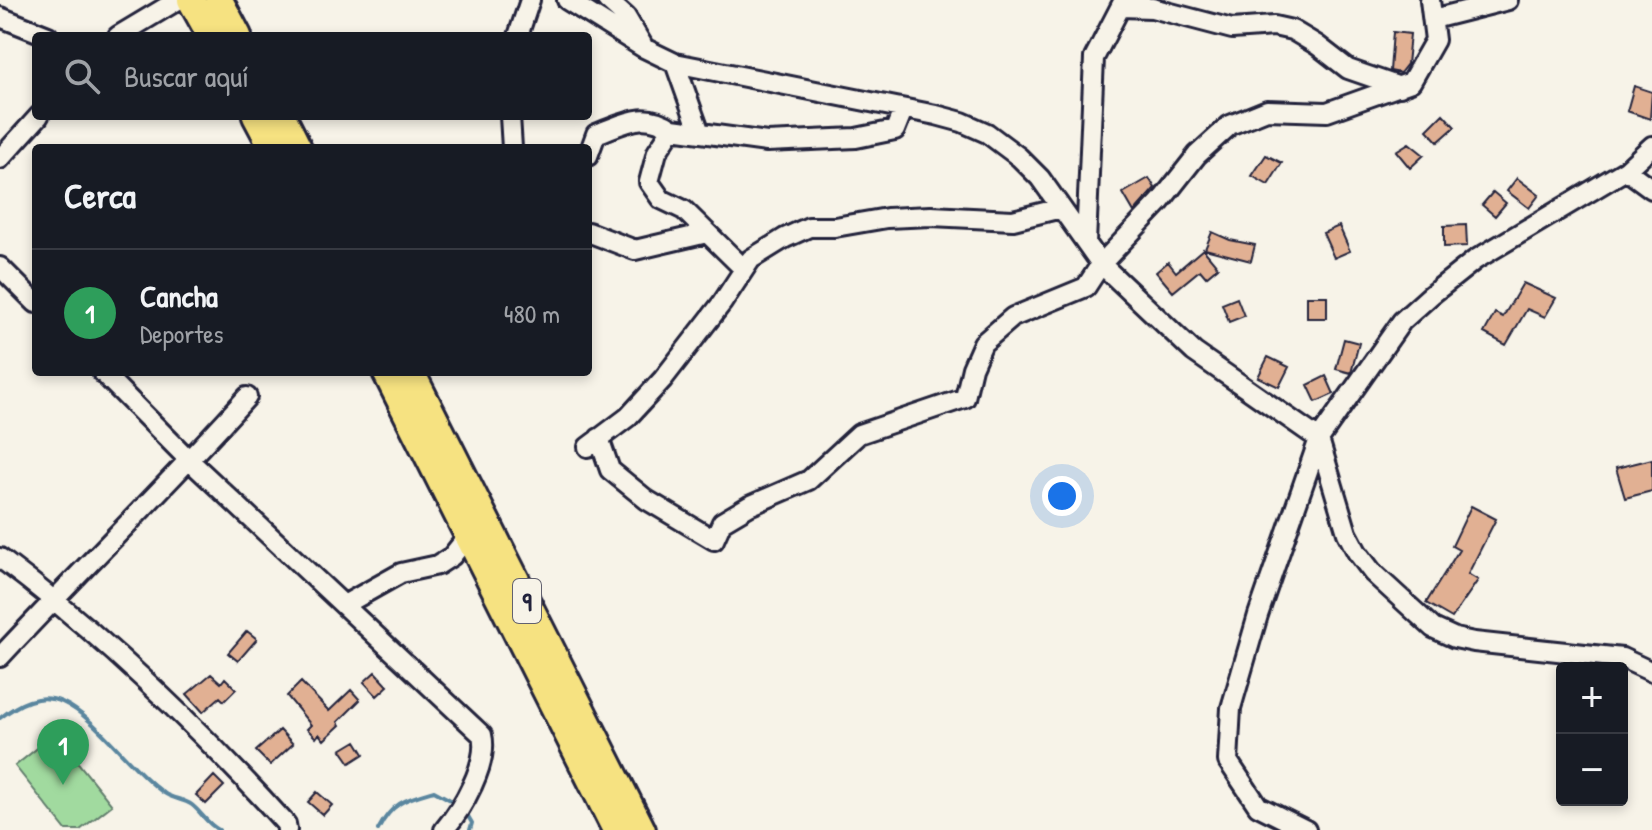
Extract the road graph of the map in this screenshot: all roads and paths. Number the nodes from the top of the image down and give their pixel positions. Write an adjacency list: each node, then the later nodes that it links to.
1 (178, 0): 13 (street)
2 (191, 0): 14 (highway)
3 (219, 0): 15 (highway)
4 (530, 0): 16 (street)
5 (567, 0): 17 (street)
6 (607, 0): 17 (street)
7 (1430, 0): 11 (street)
8 (1508, 0): 11 (street)
9 (1123, 4): 19 (street); 38 (street)
10 (0, 17): 12 (street)
11 (1433, 19): 19 (street)
12 (38, 32)
13 (124, 32)
14 (209, 32)
15 (236, 32)
16 (519, 32)
17 (644, 48): 18 (street)
18 (675, 63): 20 (street); 26 (street)
19 (1400, 87): 39 (street)
20 (903, 110): 26 (street); 35 (street)
21 (35, 120): 32 (street)
22 (258, 120): 27 (highway)
23 (284, 120): 28 (highway)
24 (510, 120): 29 (street)
25 (672, 129): 26 (street); 30 (street); 36 (street)
26 (700, 133)
27 (271, 144)
28 (296, 144)
29 (512, 144)
30 (592, 145)
31 (1652, 146): 33 (street)
32 (2, 154)
33 (1626, 170): 34 (street); 47 (street)
34 (1652, 189)
35 (1061, 208): 38 (street); 41 (street)
36 (707, 233): 37 (street); 41 (street)
37 (592, 234)
38 (1086, 243): 39 (street)
39 (1101, 264): 41 (street); 47 (street)
40 (0, 267): 42 (street)
41 (744, 269)
42 (32, 299)
43 (106, 376): 48 (street)
44 (388, 376): 49 (highway, 9)
45 (413, 376): 58 (highway, 9)
46 (247, 397): 48 (street)
47 (1319, 439): 54 (street); 59 (street)
48 (190, 461): 51 (street); 52 (street)
49 (468, 536): 52 (street); 57 (highway, 9)
50 (0, 558): 51 (street)
51 (54, 598): 53 (street); 55 (street)
52 (344, 605): 56 (street)
53 (0, 657)
54 (1652, 672)
55 (287, 827)
56 (444, 830)
57 (616, 830)
58 (642, 830)
59 (1306, 830)

